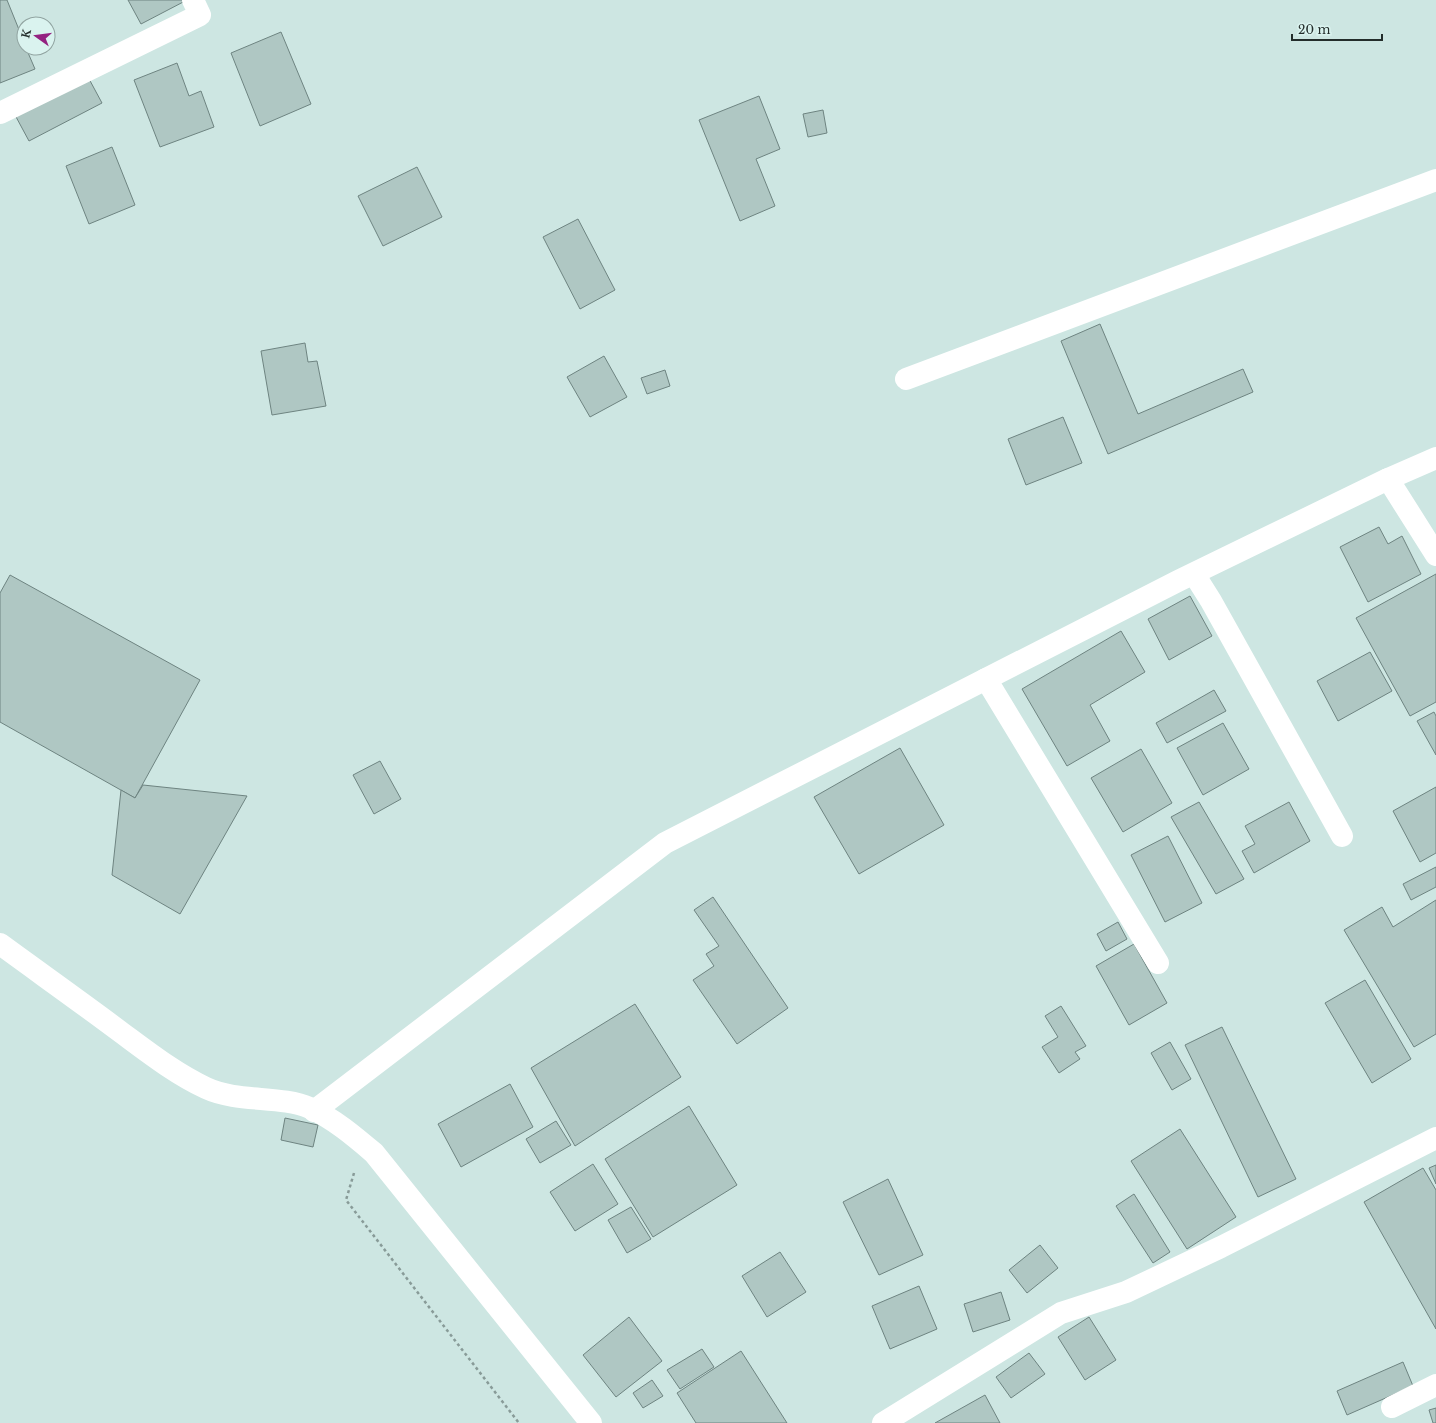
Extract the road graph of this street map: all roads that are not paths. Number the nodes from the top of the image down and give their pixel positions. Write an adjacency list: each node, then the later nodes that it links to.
1 (193, 0): 2 (street)
2 (0, 113)
3 (1436, 180): 4 (street)
4 (906, 379)
5 (1436, 458): 6 (street)
6 (1388, 479): 7 (street); 8 (street)
7 (1436, 555)
8 (1194, 574): 9 (street); 10 (street)
9 (986, 679): 12 (street); 13 (street)
10 (1342, 836)
11 (0, 944): 13 (street)
12 (1158, 964)
13 (314, 1111): 17 (street)
14 (1436, 1138): 18 (street)
15 (1436, 1385): 16 (street)
16 (1392, 1407)
17 (591, 1423)
18 (883, 1423)

